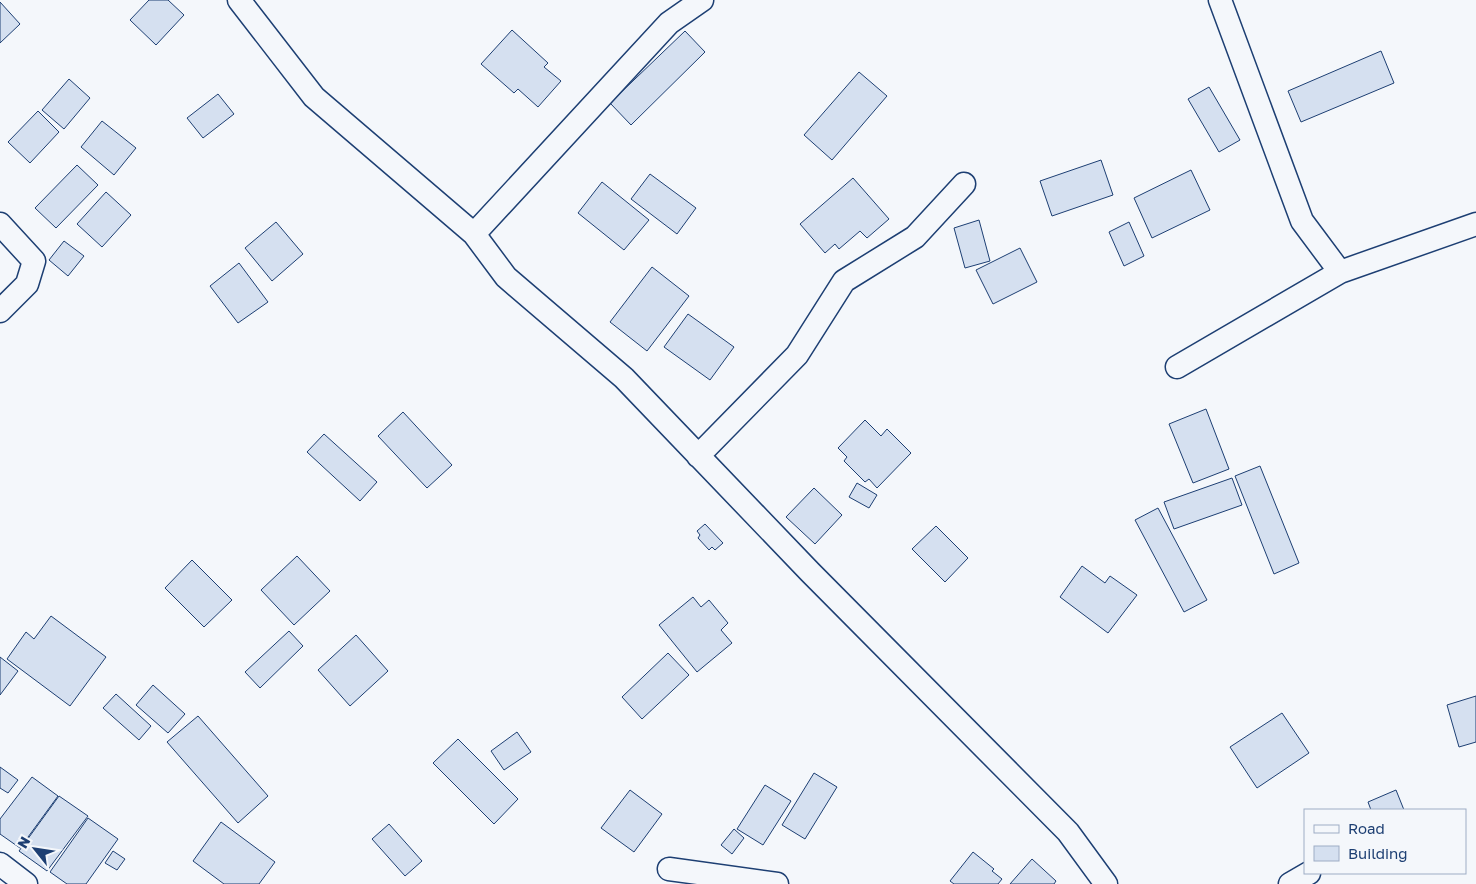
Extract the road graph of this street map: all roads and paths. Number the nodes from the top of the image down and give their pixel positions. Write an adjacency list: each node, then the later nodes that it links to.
1 (239, 0): 7 (street)
2 (702, 0): 7 (street)
3 (1220, 0): 8 (street)
4 (964, 184): 11 (street)
5 (0, 224): 9 (street)
6 (1476, 224): 8 (street)
7 (474, 234): 11 (street)
8 (1340, 272): 10 (street)
9 (0, 311)
10 (1177, 367)
11 (698, 456): 17 (street)
12 (0, 864): 15 (street)
13 (669, 869): 16 (street)
14 (1307, 874): 18 (street)
15 (26, 884)
16 (777, 884)
17 (1106, 884)
18 (1290, 884)

